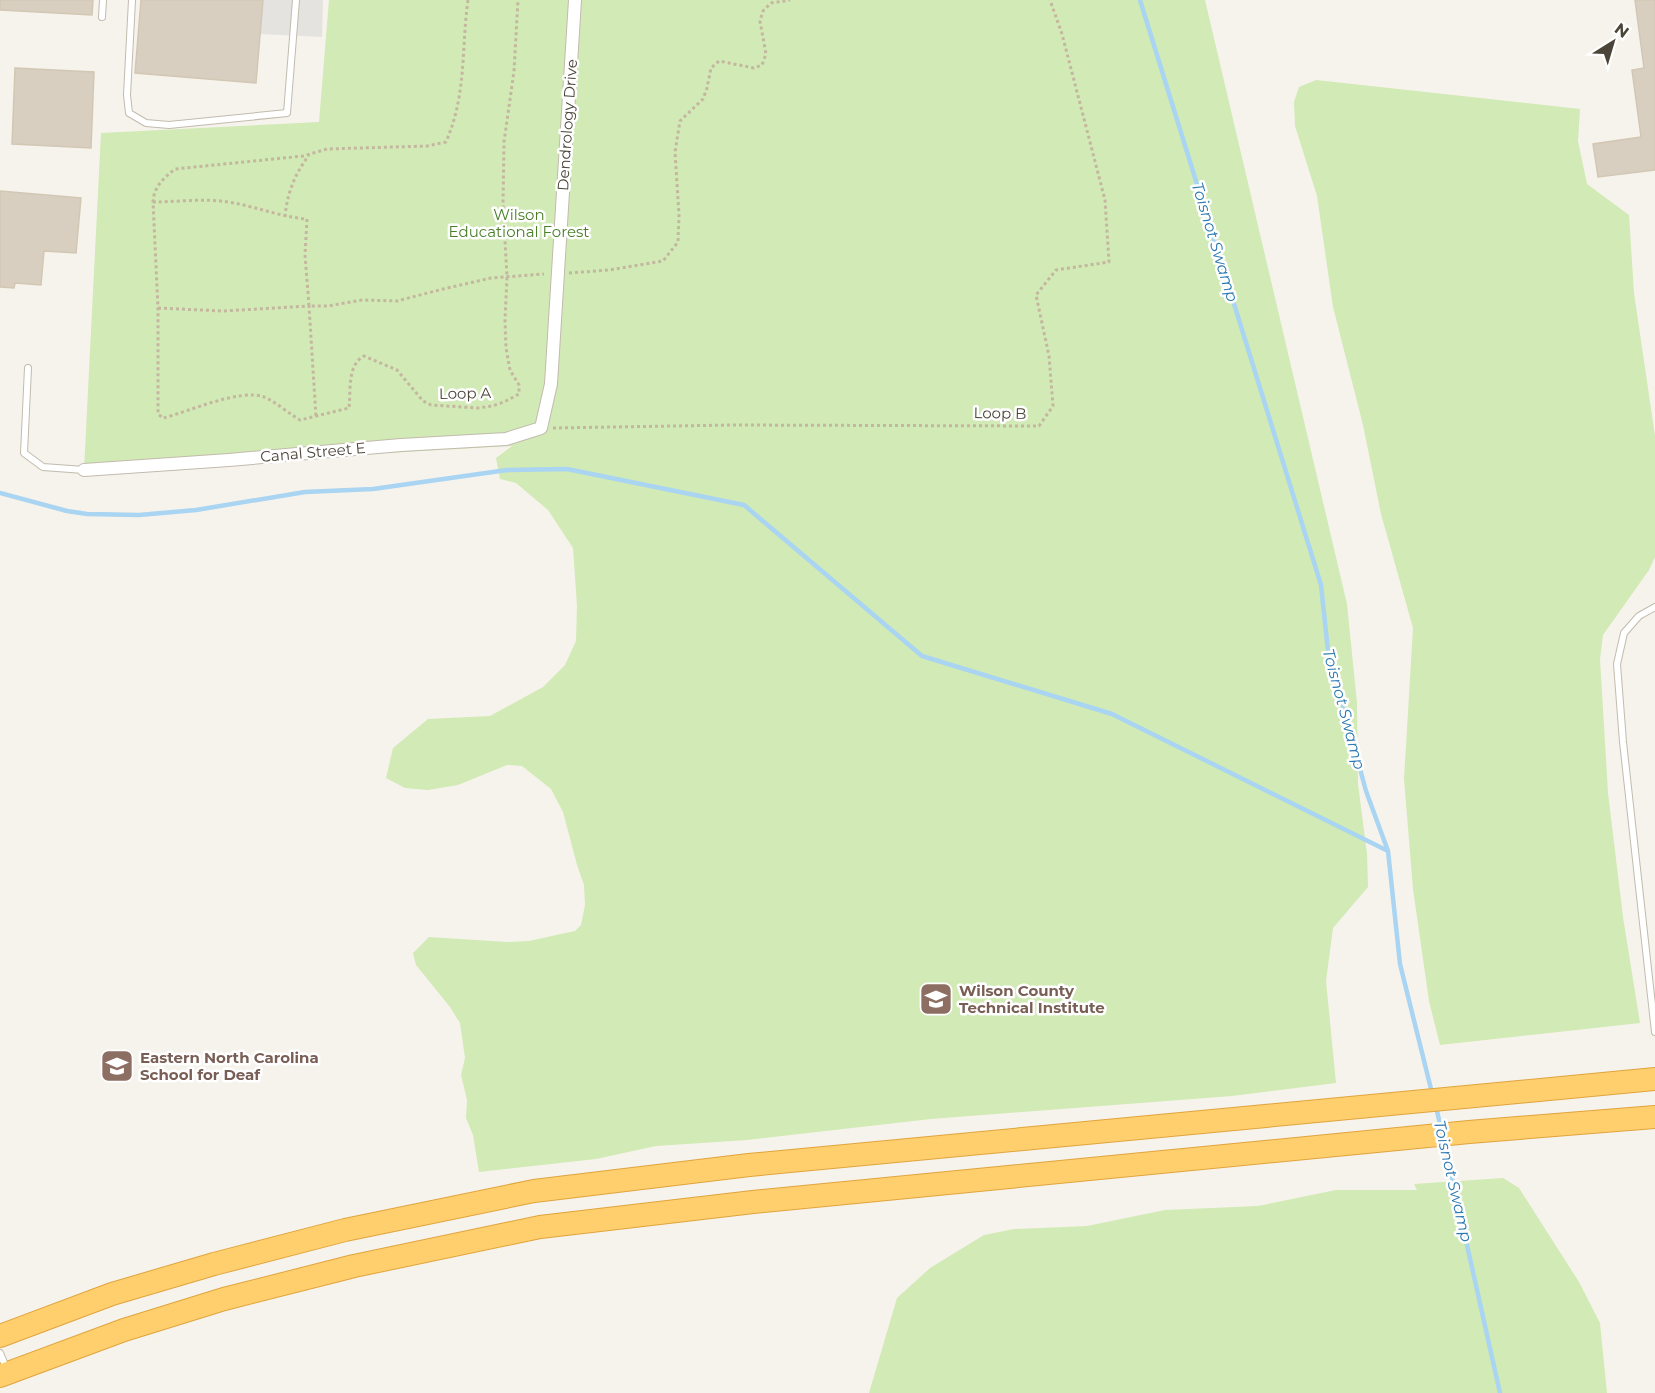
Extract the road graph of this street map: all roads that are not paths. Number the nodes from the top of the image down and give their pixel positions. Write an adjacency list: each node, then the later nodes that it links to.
1 (103, 0): 5 (lane)
2 (132, 0): 3 (lane)
3 (296, 0)
4 (575, 0): 7 (street, Dendrology Drive)
5 (102, 17)
6 (28, 368): 8 (lane)
7 (541, 428): 8 (street, Canal Street E)
8 (84, 470)
9 (1655, 607): 10 (lane)
10 (1655, 1032)
11 (1655, 1079): 13 (highway)
12 (1655, 1117): 14 (highway)
13 (0, 1336)
14 (3, 1367)

